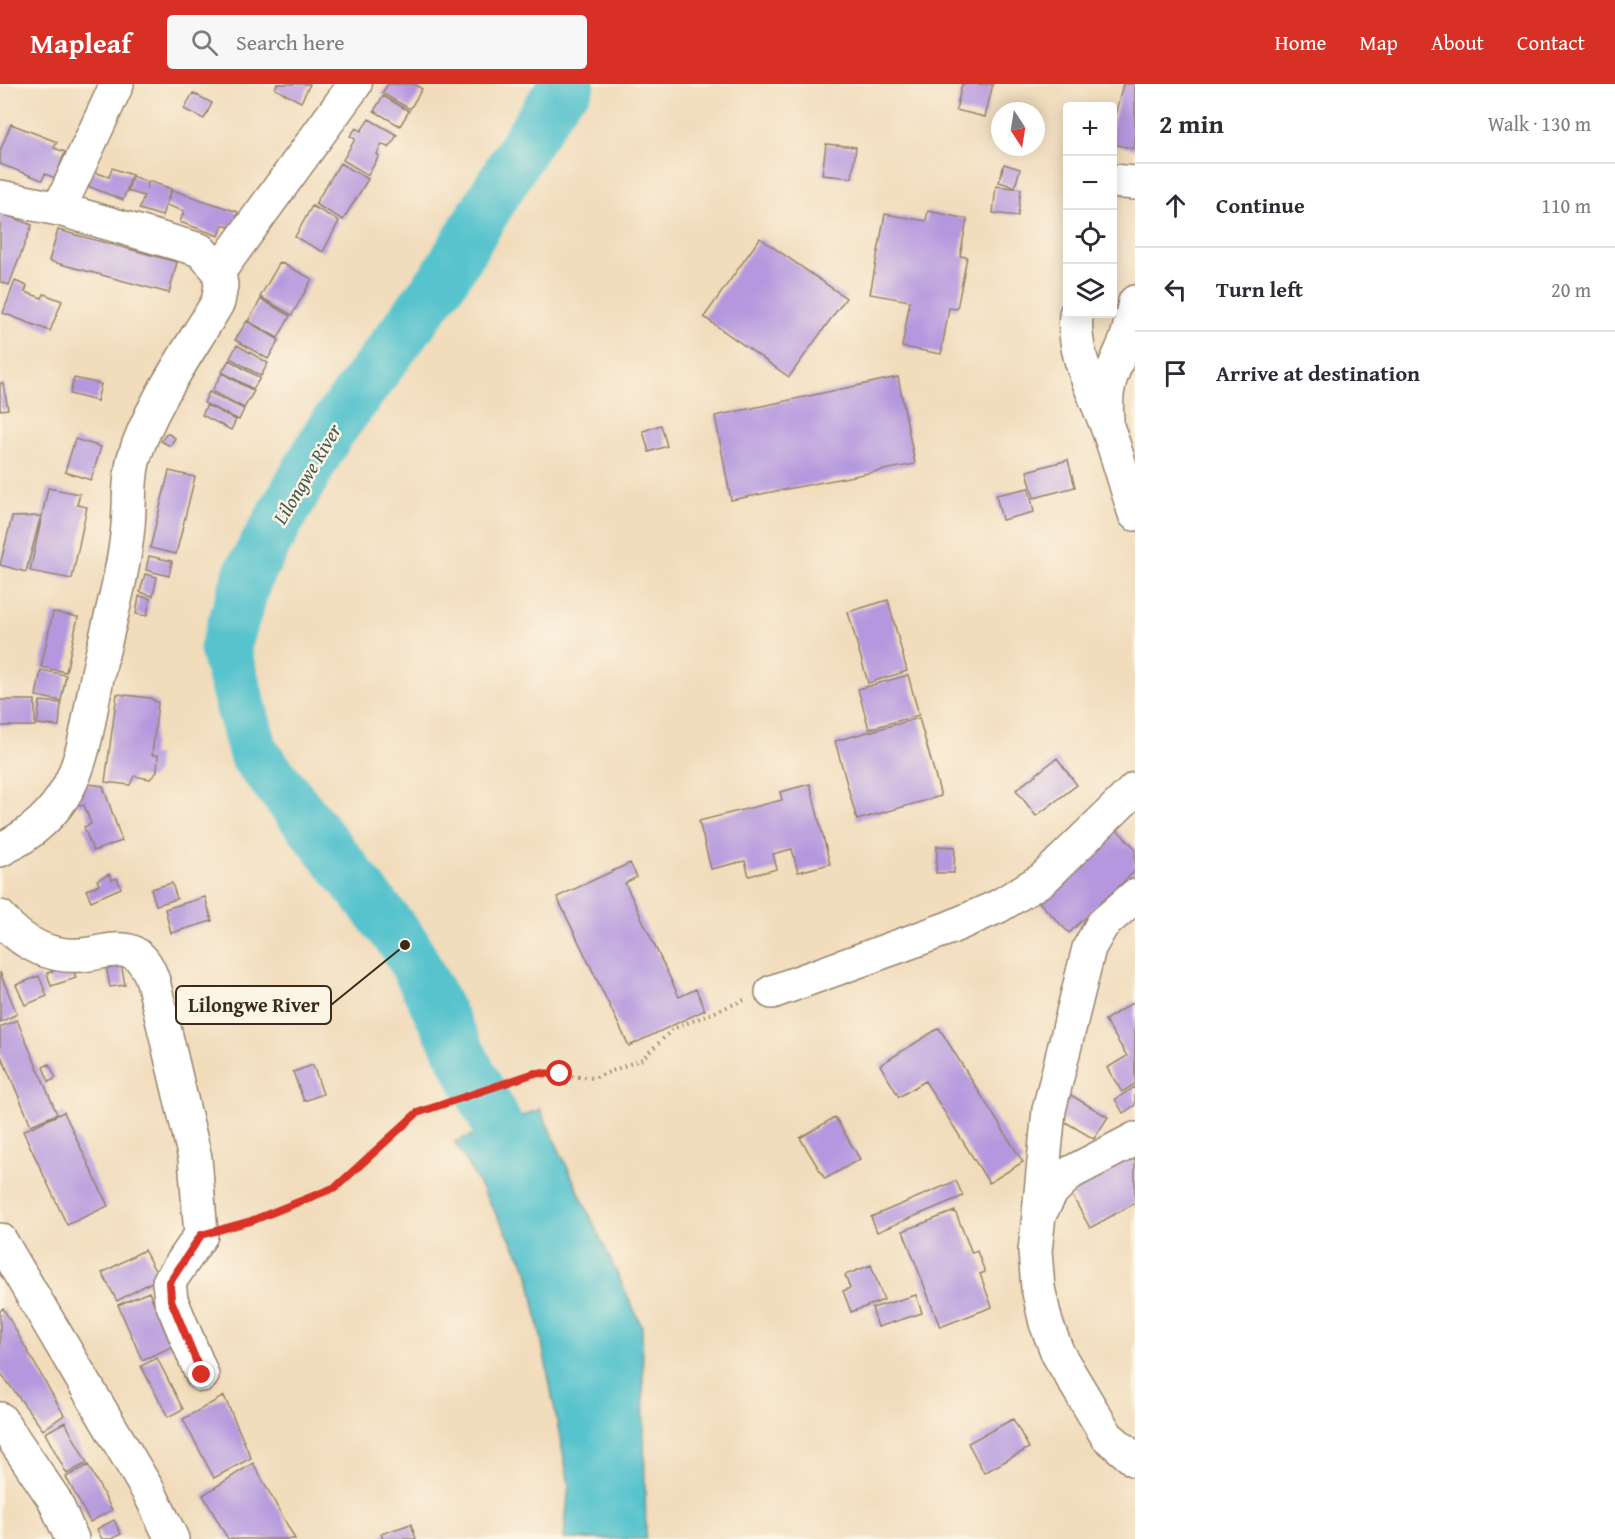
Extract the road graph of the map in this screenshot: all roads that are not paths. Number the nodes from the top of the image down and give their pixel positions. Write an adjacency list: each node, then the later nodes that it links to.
1 (117, 84): 6 (street)
2 (355, 84): 7 (street)
3 (1117, 181): 4 (street)
4 (1135, 183)
5 (0, 197): 6 (street)
6 (58, 209): 7 (street)
7 (219, 271): 13 (street)
8 (1135, 302): 10 (street)
9 (1076, 318): 10 (street)
10 (1108, 430): 11 (street)
11 (1135, 514)
12 (1135, 789): 16 (street)
13 (0, 850)
14 (1135, 896): 18 (street)
15 (0, 918): 20 (street)
16 (772, 992)
17 (1135, 1139): 18 (street)
18 (1039, 1215): 22 (street)
19 (0, 1240): 24 (street)
20 (202, 1375)
21 (0, 1419): 23 (street)
22 (1135, 1460)
23 (72, 1539)
24 (172, 1539)

